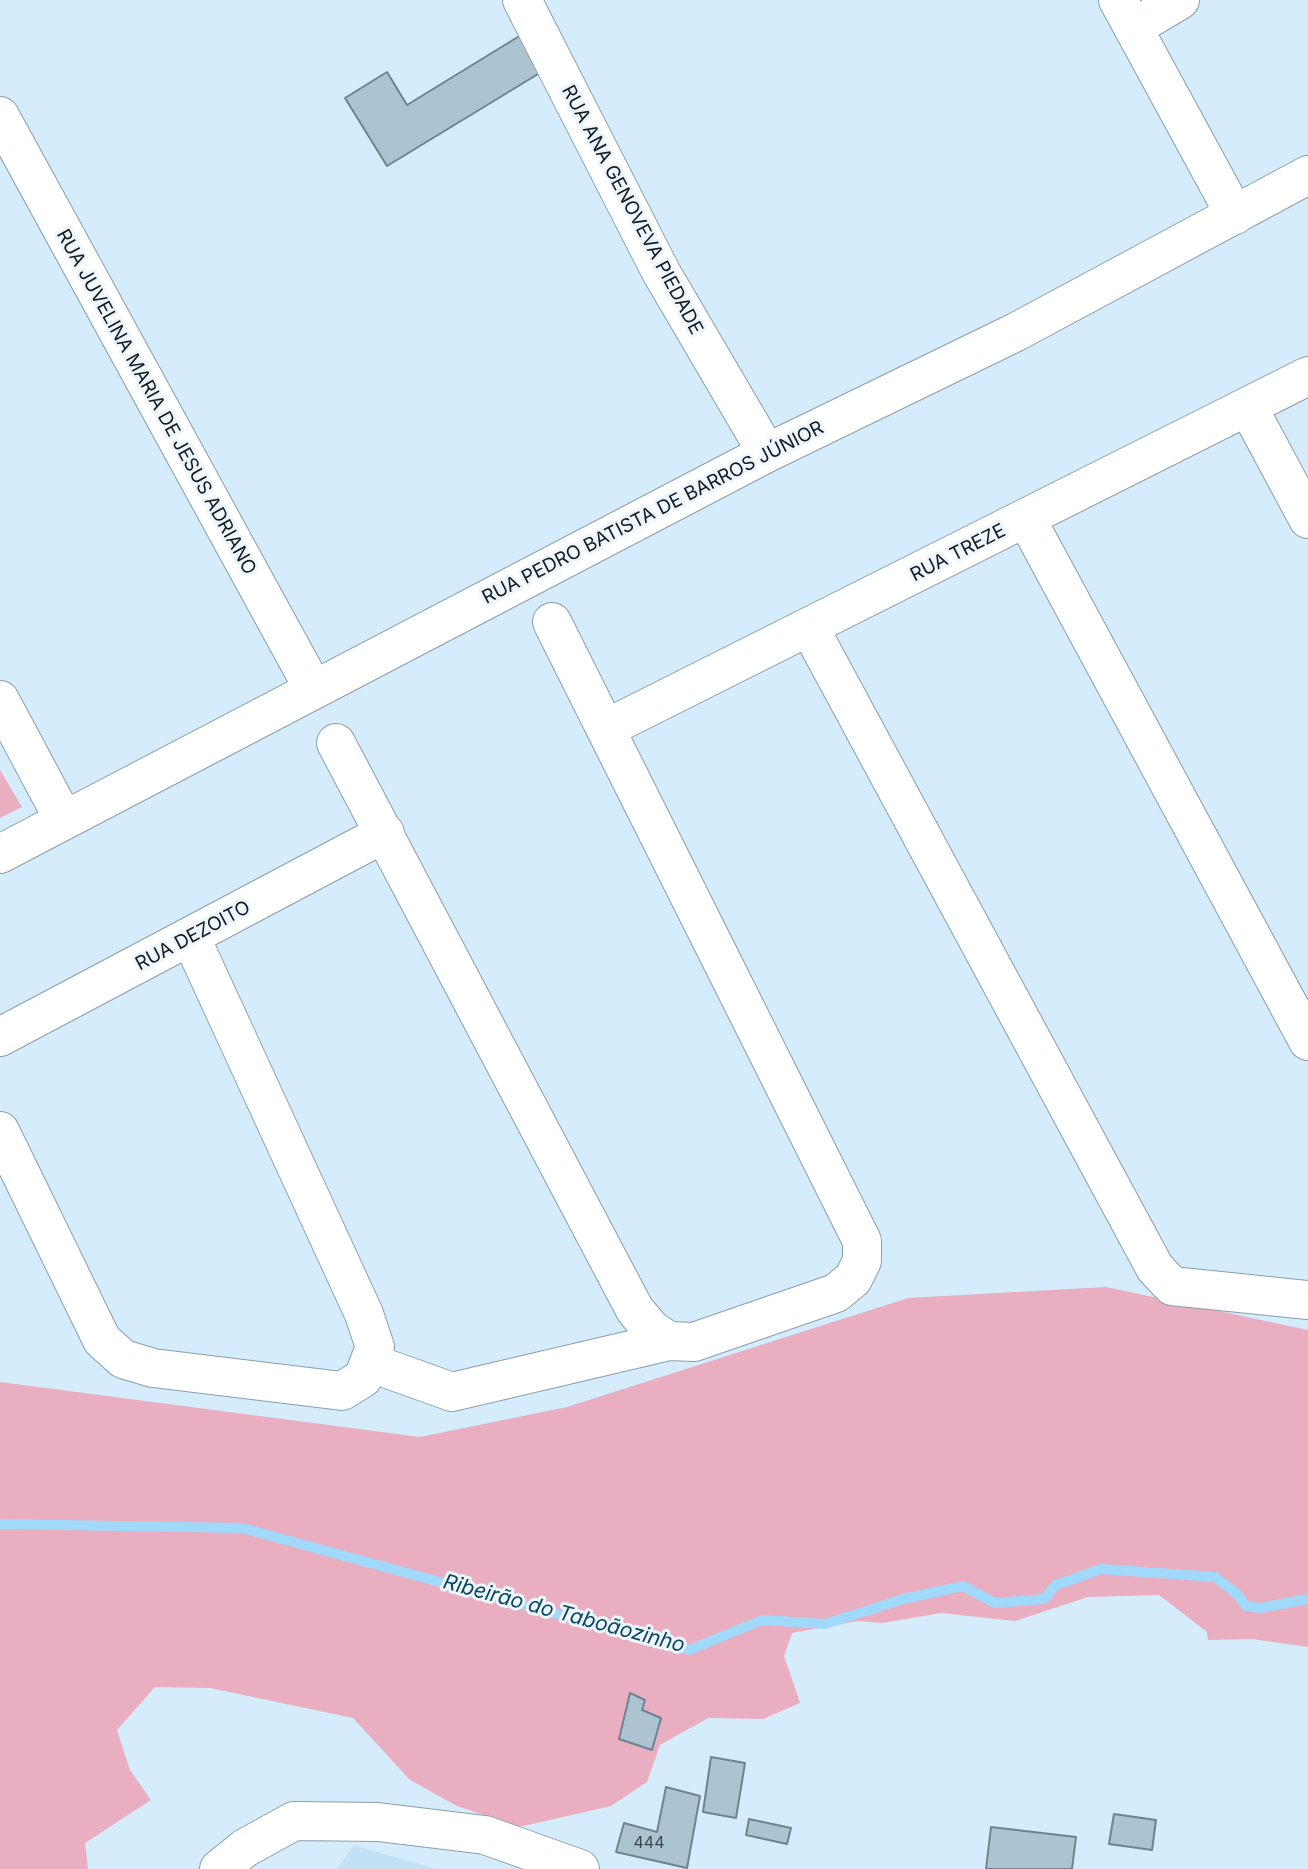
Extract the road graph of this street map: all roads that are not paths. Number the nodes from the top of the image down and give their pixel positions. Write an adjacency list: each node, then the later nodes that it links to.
1 (522, 0): 9 (street, RUA ANA GENOVEVA PIEDADE)
2 (1180, 0): 3 (street)
3 (1125, 14): 6 (street)
4 (0, 116): 14 (street, RUA JUVELINA MARIA DE JESUS ADRIANO)
5 (1308, 175): 6 (street, RUA PEDRO BATISTA DE BARROS JÚNIOR)
6 (1235, 215): 9 (street, RUA PEDRO BATISTA DE BARROS JÚNIOR)
7 (1308, 376): 8 (street, RUA TREZE)
8 (1248, 407): 10 (street, RUA TREZE); 11 (street)
9 (768, 453): 14 (street, RUA PEDRO BATISTA DE BARROS JÚNIOR)
10 (1026, 518): 13 (street, RUA TREZE); 23 (street)
11 (1308, 519)
12 (552, 622): 16 (street)
13 (808, 627): 16 (street, RUA TREZE); 25 (street)
14 (313, 688): 18 (street, RUA PEDRO BATISTA DE BARROS JÚNIOR)
15 (0, 700): 18 (street)
16 (607, 729): 26 (street)
17 (336, 743): 19 (street)
18 (64, 820): 20 (street, RUA PEDRO BATISTA DE BARROS JÚNIOR)
19 (385, 833): 21 (street, RUA DEZOITO); 26 (street)
20 (0, 854)
21 (191, 938): 22 (street, RUA DEZOITO); 27 (street)
22 (0, 1037)
23 (1308, 1041)
24 (0, 1130): 27 (street)
25 (1308, 1300)
26 (669, 1341): 27 (street)
27 (371, 1363)
28 (219, 1869): 29 (street)
29 (580, 1869)

